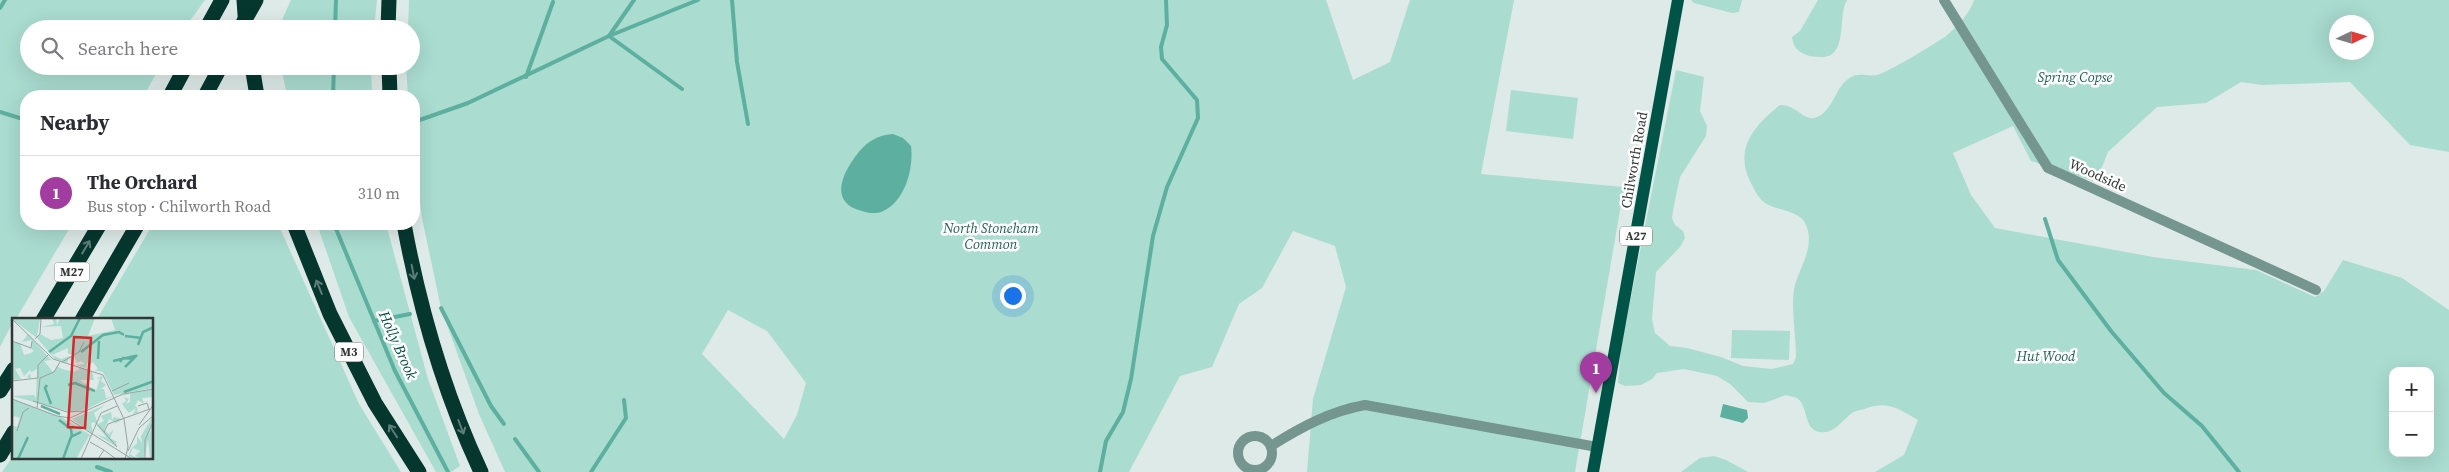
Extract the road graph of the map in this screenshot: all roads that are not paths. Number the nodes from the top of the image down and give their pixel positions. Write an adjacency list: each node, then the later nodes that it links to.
1 (222, 0): 7 (highway)
2 (244, 0): 8 (highway, bridge)
3 (256, 0): 9 (highway)
4 (390, 0): 10 (highway)
5 (1678, 0): 30 (main road, Chilworth Road / A27)
6 (1944, 0): 23 (street, Woodside)
7 (211, 20)
8 (245, 20)
9 (245, 20)
10 (389, 20)
11 (181, 75): 15 (highway)
12 (216, 75): 16 (highway)
13 (254, 75): 17 (highway)
14 (389, 75): 18 (highway)
15 (173, 90)
16 (208, 90)
17 (257, 90)
18 (390, 90)
19 (96, 230): 24 (highway, M27, one-way to 19)
20 (134, 230): 25 (highway, M27)
21 (296, 230): 32 (highway, M3, one-way to 21)
22 (405, 230): 33 (highway, one-way to 33)
23 (2316, 290)
24 (44, 318)
25 (83, 318)
26 (12, 372): 27 (highway)
27 (0, 391)
28 (12, 435): 31 (highway)
29 (1271, 446): 30 (street)
30 (1597, 447): 34 (main road, Chilworth Road / A27)
31 (0, 454)
32 (419, 472)
33 (481, 472)
34 (1593, 472)

